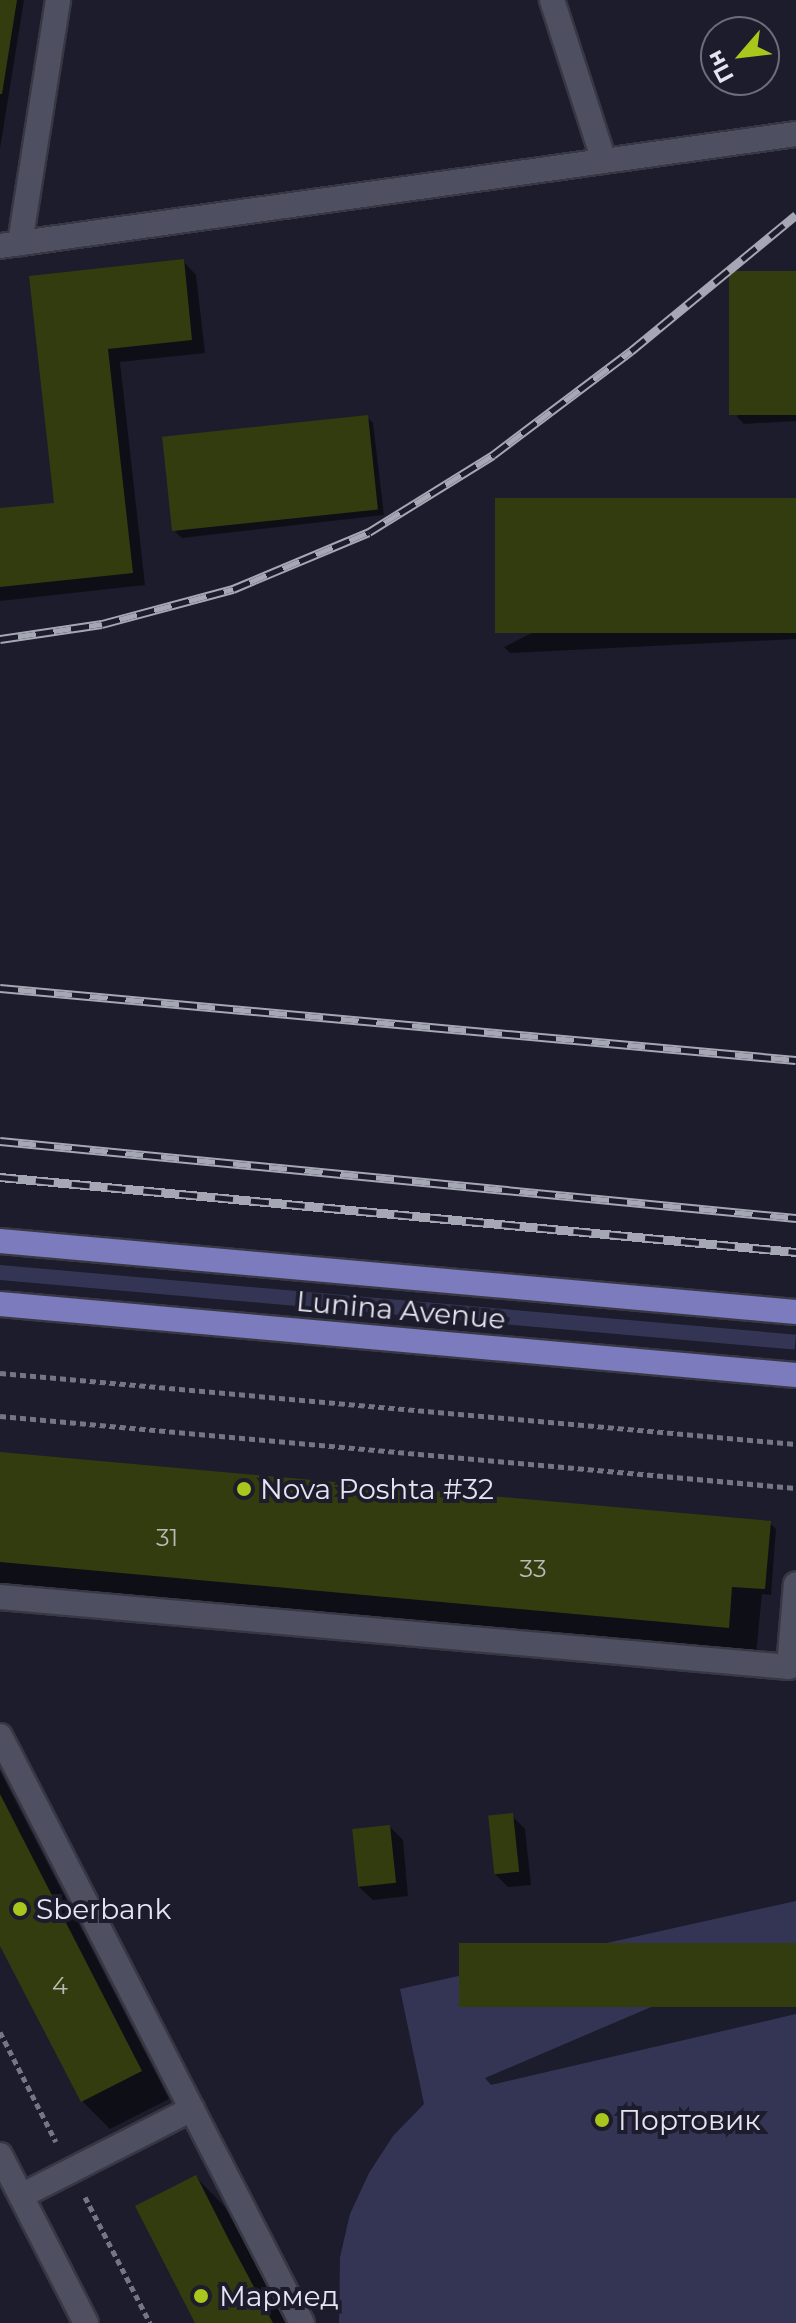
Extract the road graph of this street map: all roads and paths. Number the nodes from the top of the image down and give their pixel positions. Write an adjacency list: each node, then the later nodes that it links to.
1 (58, 0): 5 (street)
2 (552, 0): 4 (street)
3 (796, 134): 4 (street)
4 (604, 161): 5 (street)
5 (10, 245)
6 (0, 1241): 8 (main road, Lunina Avenue)
7 (0, 1304): 10 (main road, Lunina Avenue)
8 (796, 1312)
9 (0, 1373): 12 (path)
10 (796, 1375)
11 (0, 1416): 13 (path)
12 (796, 1444)
13 (796, 1488)
14 (796, 1584): 15 (street)
15 (0, 1597)
16 (0, 1736): 17 (street)
17 (192, 2109): 19 (street); 21 (street)
18 (0, 2155): 19 (street)
19 (11, 2187): 20 (street)
20 (86, 2323)
21 (302, 2323)

